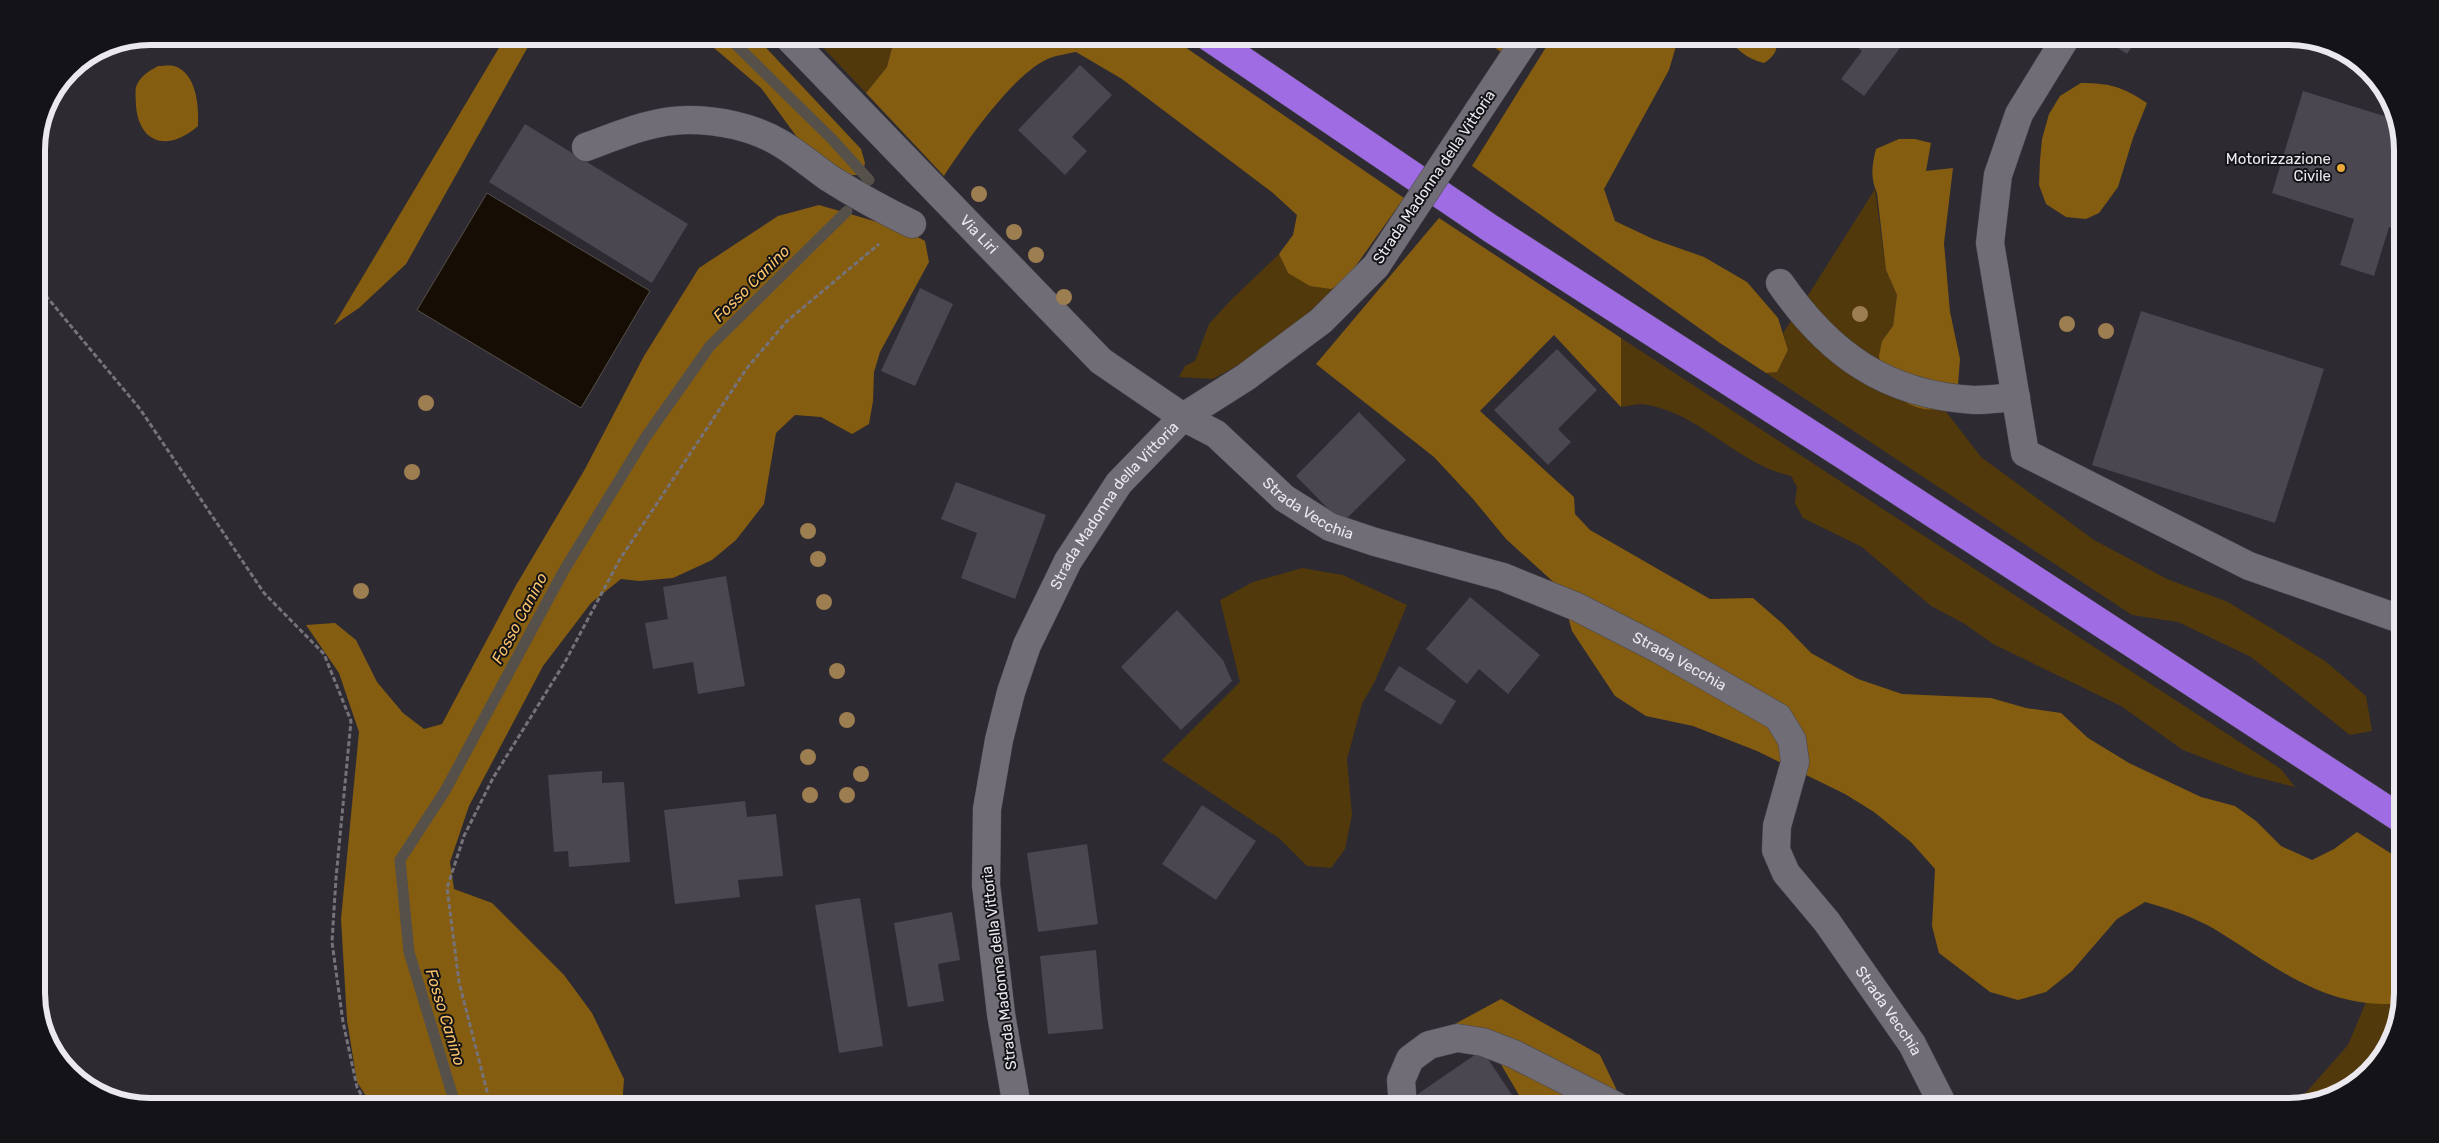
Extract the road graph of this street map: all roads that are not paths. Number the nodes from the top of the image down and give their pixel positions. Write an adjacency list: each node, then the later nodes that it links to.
1 (796, 45): 9 (street, Via Liri)
2 (1219, 45): 11 (highway)
3 (1522, 45): 9 (street, Strada Madonna della Vittoria, bridge)
4 (2061, 45): 8 (street)
5 (586, 147): 6 (street)
6 (912, 224)
7 (1780, 283): 8 (street)
8 (2016, 398): 10 (street)
9 (1183, 417): 12 (street, Strada Madonna della Vittoria); 15 (street, Strada Vecchia)
10 (2394, 617)
11 (2394, 814)
12 (1016, 1098)
13 (1402, 1098): 14 (street)
14 (1600, 1098)
15 (1939, 1098)

